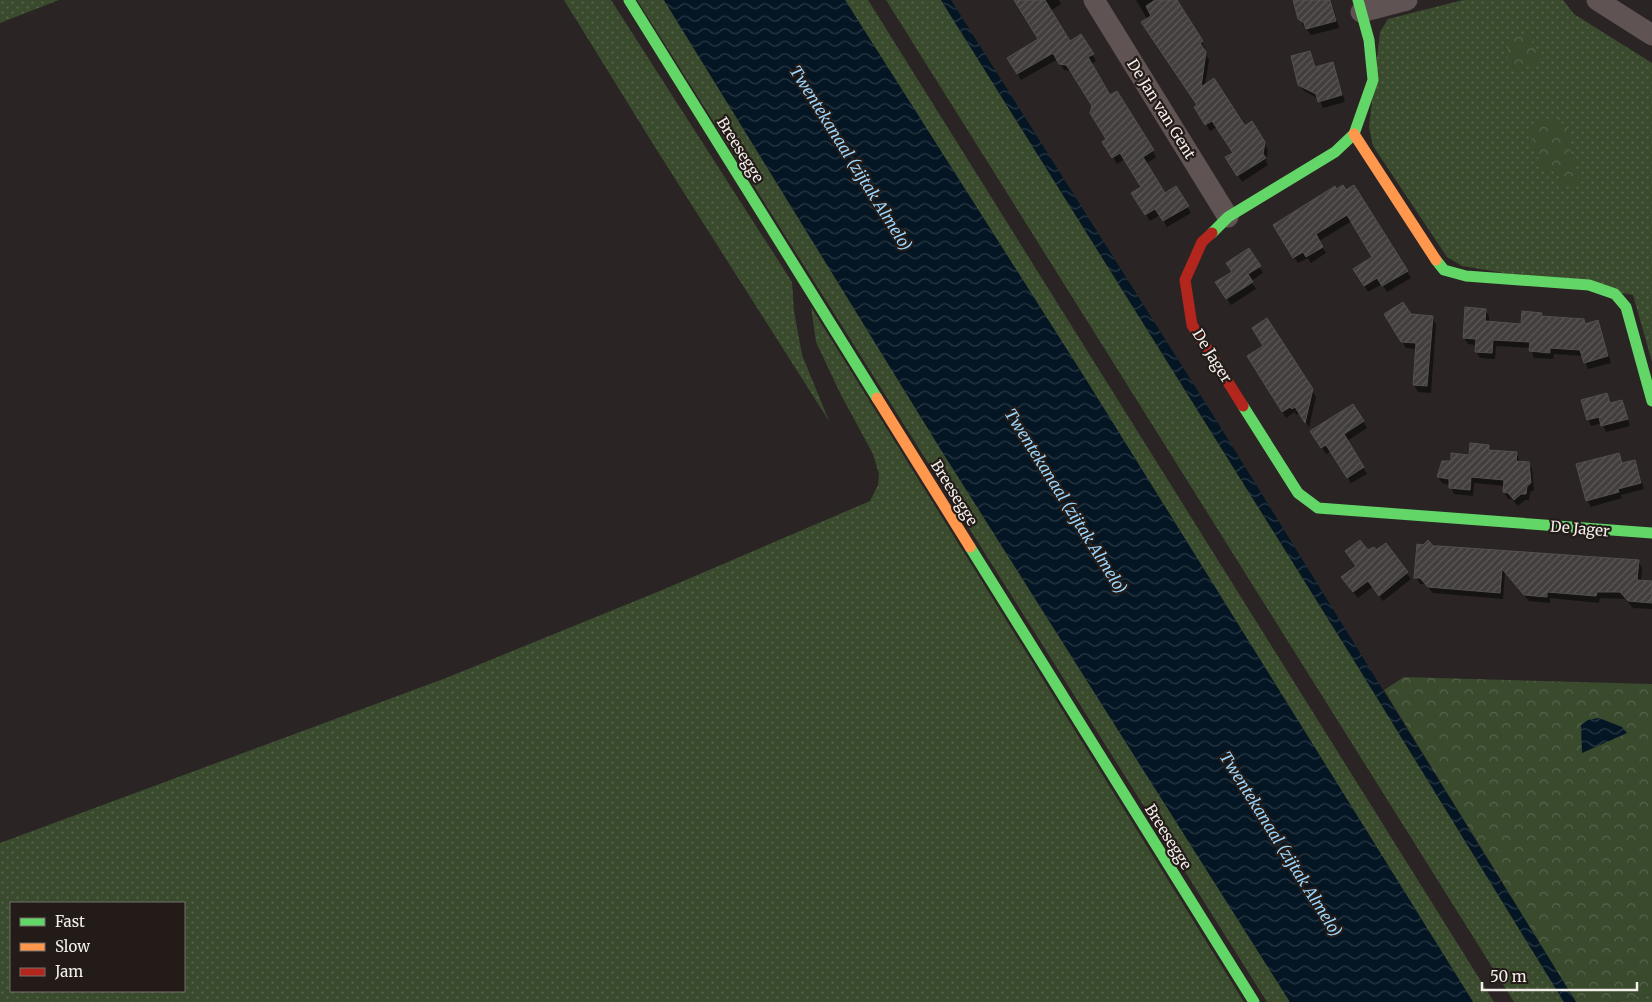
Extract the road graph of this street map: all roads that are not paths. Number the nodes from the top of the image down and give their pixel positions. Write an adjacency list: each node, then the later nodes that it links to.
1 (629, 0): 12 (street, Breesegge)
2 (1094, 0): 8 (street, De Jan van Gent)
3 (1407, 0): 5 (street)
4 (1598, 0): 6 (street)
5 (1359, 6): 7 (street)
6 (1652, 35)
7 (1354, 134): 8 (street, De Jager); 9 (street)
8 (1228, 217): 11 (street, De Jager)
9 (1644, 339): 10 (street)
10 (1652, 401)
11 (1652, 532)
12 (1254, 1002)

